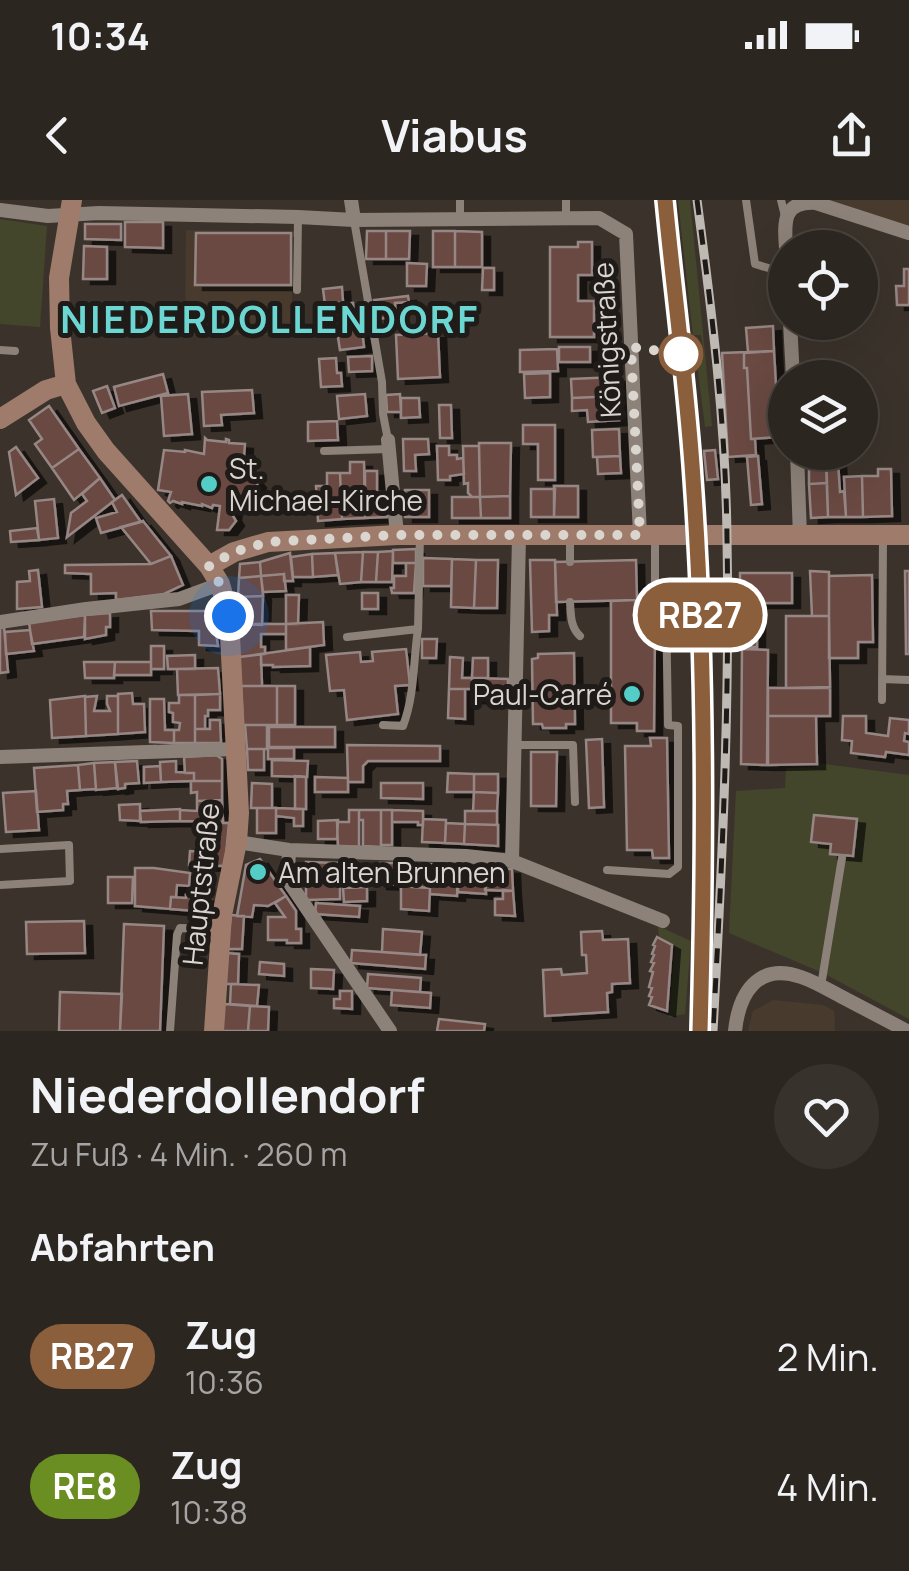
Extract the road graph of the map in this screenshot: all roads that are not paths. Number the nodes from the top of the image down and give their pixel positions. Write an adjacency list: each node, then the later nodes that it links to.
1 (351, 200): 10 (street)
2 (460, 200): 11 (lane)
3 (566, 200): 9 (lane)
4 (746, 200): 15 (lane)
5 (781, 200): 12 (lane)
6 (71, 208): 7 (street, Königstraße); 8 (street, Königstraße); 19 (main road)
7 (0, 210)
8 (298, 217): 10 (street, Königstraße); 16 (lane)
9 (566, 218): 11 (street, Königstraße); 26 (street, Königstraße)
10 (354, 220): 11 (street, Königstraße); 21 (lane)
11 (460, 220)
12 (786, 220): 13 (street); 14 (street)
13 (786, 230)
14 (909, 233)
15 (768, 268)
16 (297, 290)
17 (0, 350): 18 (lane)
18 (15, 351)
19 (66, 384): 20 (main road); 33 (main road)
20 (0, 419)
21 (389, 444): 22 (lane); 24 (street)
22 (324, 451)
23 (798, 470): 31 (street)
24 (397, 535): 25 (main road); 33 (main road)
25 (420, 535): 27 (main road); 36 (lane)
26 (648, 535): 28 (main road); 31 (main road); 52 (lane)
27 (519, 536): 28 (main road); 43 (street)
28 (570, 536): 32 (lane)
29 (883, 536): 30 (main road); 31 (main road); 39 (lane)
30 (909, 536)
31 (800, 537)
32 (570, 562)
33 (215, 575): 35 (street); 44 (main road, Hauptstraße)
34 (570, 602): 37 (lane)
35 (0, 622)
36 (418, 629): 38 (lane); 42 (lane)
37 (580, 636)
38 (347, 637)
39 (882, 678): 40 (lane); 41 (lane)
40 (909, 680)
41 (882, 700)
42 (383, 726)
43 (515, 746): 46 (lane); 51 (street)
44 (235, 749): 45 (street); 47 (main road, Hauptstraße)
45 (0, 757)
46 (575, 802)
47 (237, 842): 49 (street); 55 (main road, Hauptstraße)
48 (0, 849): 53 (lane)
49 (289, 850): 51 (street); 59 (street)
50 (842, 858): 56 (lane)
51 (512, 861): 54 (street)
52 (607, 870)
53 (0, 885)
54 (663, 921)
55 (221, 928): 57 (lane); 58 (main road, Hauptstraße)
56 (821, 986): 60 (street); 61 (street)
57 (170, 1031)
58 (214, 1031)
59 (390, 1031)
60 (735, 1031)
61 (907, 1031)

